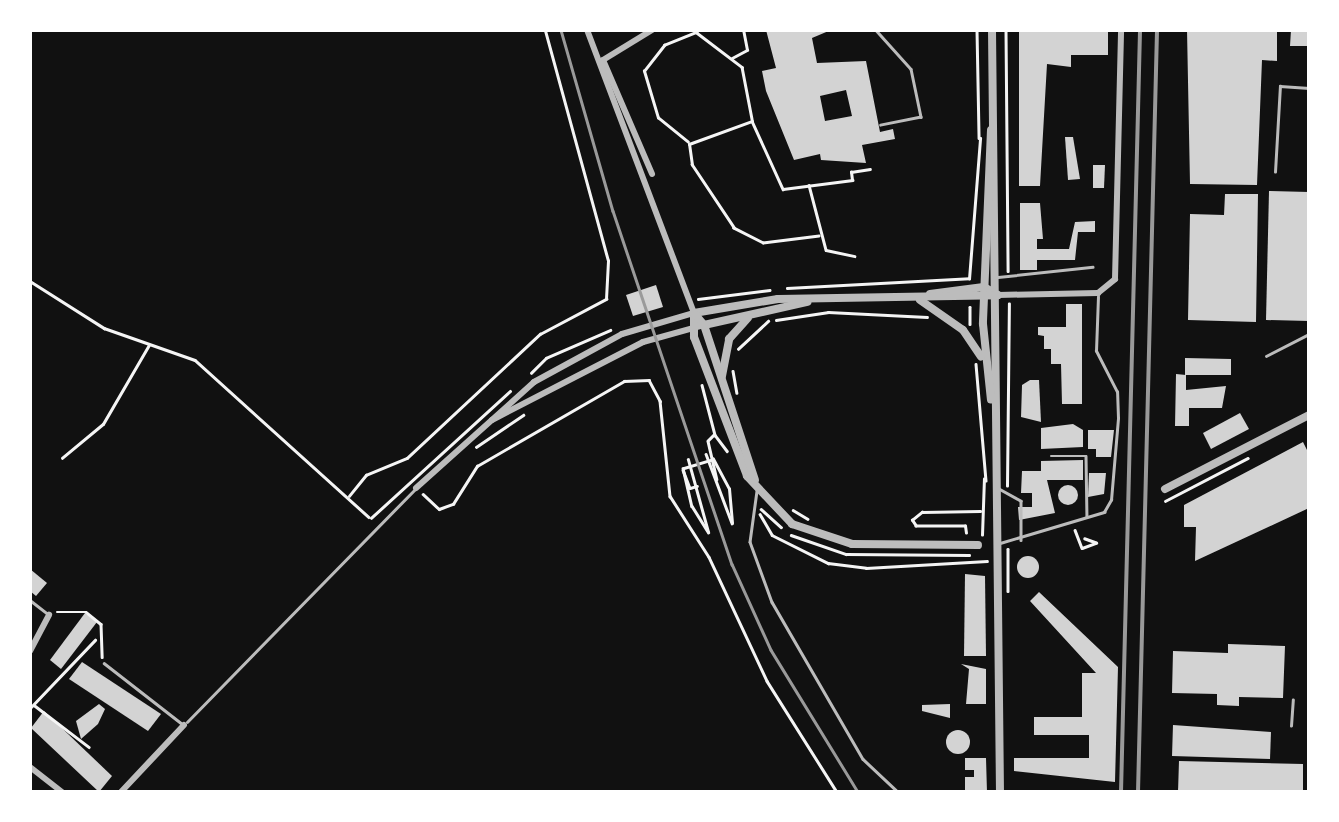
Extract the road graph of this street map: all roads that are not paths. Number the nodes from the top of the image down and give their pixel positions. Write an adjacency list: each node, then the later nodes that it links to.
1 (587, 30): 21 (street)
2 (652, 30): 12 (street)
3 (876, 30): 8 (lane)
4 (992, 30): 7 (street)
5 (1121, 30): 16 (street)
6 (1309, 88): 11 (lane)
7 (993, 105): 14 (street); 15 (street)
8 (881, 125)
9 (1309, 146): 10 (lane)
10 (1309, 171)
11 (1275, 172)
12 (652, 174)
13 (1092, 267): 14 (lane)
14 (998, 278): 17 (street)
15 (984, 287): 17 (street); 18 (street); 20 (street)
16 (1098, 293): 17 (street); 37 (lane)
17 (998, 295): 20 (street); 29 (street)
18 (916, 297): 19 (street); 20 (street); 27 (street)
19 (813, 300): 21 (street); 22 (street)
20 (983, 300): 27 (street)
21 (694, 313): 23 (street); 24 (street); 31 (street)
22 (750, 316): 23 (street); 28 (street)
23 (704, 326): 24 (street); 28 (street)
24 (692, 328): 31 (street); 34 (street)
25 (1309, 334): 26 (lane)
26 (1266, 356)
27 (984, 362): 29 (street)
28 (721, 380): 34 (street)
29 (993, 408): 33 (street)
30 (1309, 414): 35 (street)
31 (492, 420): 36 (street)
32 (1051, 456): 37 (lane)
33 (996, 488): 38 (lane); 39 (street)
34 (758, 489): 40 (street); 49 (lane)
35 (1165, 489)
36 (420, 491): 46 (lane)
37 (1088, 518): 38 (lane)
38 (1022, 542): 39 (lane)
39 (1003, 543): 52 (street)
40 (978, 545)
41 (30, 600): 42 (lane)
42 (49, 614): 43 (street)
43 (30, 651)
44 (104, 663): 46 (lane)
45 (1292, 700): 47 (lane)
46 (184, 725): 51 (street)
47 (1292, 726)
48 (30, 767): 50 (street)
49 (896, 790)
50 (62, 792)
51 (120, 792)
52 (1000, 792)

